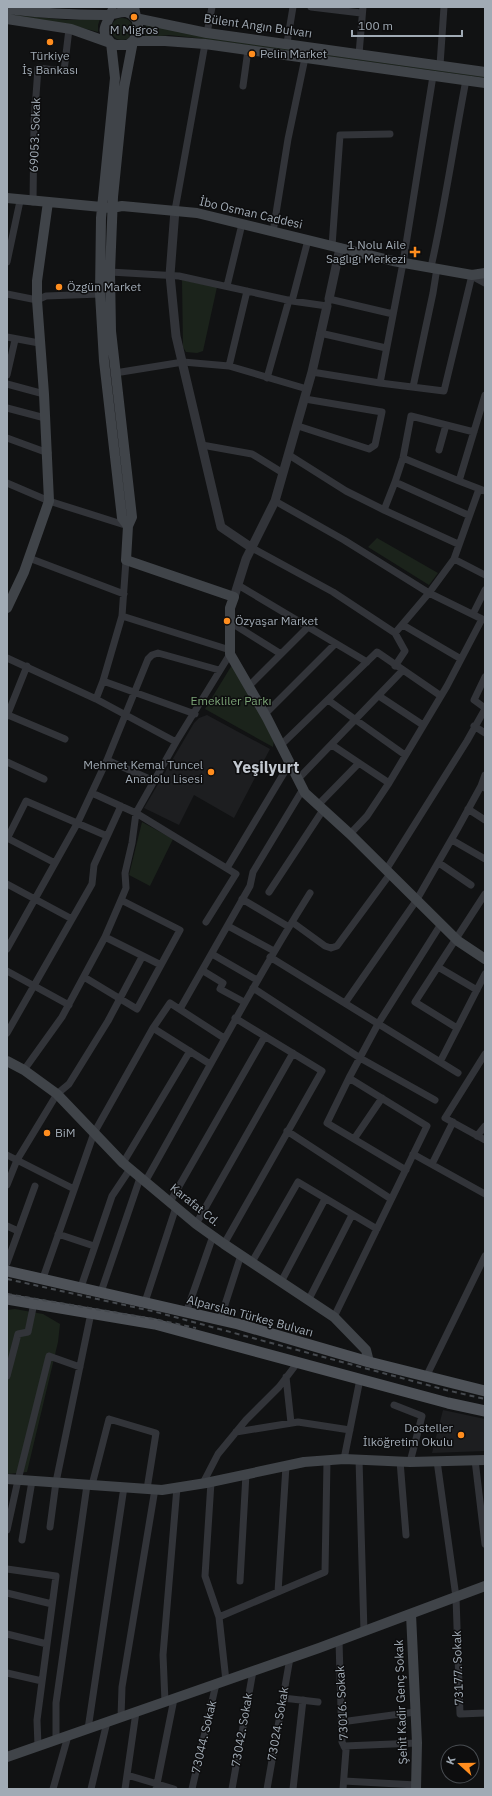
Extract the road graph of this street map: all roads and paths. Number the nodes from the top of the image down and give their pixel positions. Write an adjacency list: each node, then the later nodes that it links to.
1 (134, 7): 11 (main road)
2 (212, 7): 14 (street)
3 (293, 7): 17 (street)
4 (311, 7): 7 (street)
5 (444, 7): 22 (street)
6 (7, 9): 8 (main road, Bülent Angın Bulvarı)
7 (346, 9): 9 (street)
8 (58, 10): 10 (main road, Bülent Angın Bulvarı)
9 (362, 10): 20 (street)
10 (112, 11): 11 (main road, Bülent Angın Bulvarı); 15 (main road)
11 (135, 18): 14 (main road, Bülent Angın Bulvarı); 16 (main road)
12 (7, 19): 13 (main road, Bülent Angın Bulvarı)
13 (69, 28): 15 (main road, Bülent Angın Bulvarı); 31 (street, 69053. Sokak)
14 (207, 33): 17 (main road, Bülent Angın Bulvarı)
15 (111, 42): 16 (main road, Bülent Angın Bulvarı); 33 (main road)
16 (133, 42): 18 (main road, Bülent Angın Bulvarı); 33 (main road)
17 (287, 43): 20 (main road, Bülent Angın Bulvarı)
18 (205, 44): 19 (main road, Bülent Angın Bulvarı); 34 (street)
19 (248, 50): 21 (main road, Bülent Angın Bulvarı); 27 (street)
20 (359, 54): 22 (main road, Bülent Angın Bulvarı)
21 (305, 58): 24 (main road, Bülent Angın Bulvarı); 36 (street)
22 (440, 65): 23 (main road, Bülent Angın Bulvarı)
23 (485, 72)
24 (434, 76): 25 (main road, Bülent Angın Bulvarı); 40 (street)
25 (466, 80): 26 (main road, Bülent Angın Bulvarı); 41 (street)
26 (485, 83)
27 (243, 86)
28 (390, 134): 38 (street)
29 (7, 198): 30 (main road, İbo Osman Caddesi)
30 (20, 201): 31 (main road, İbo Osman Caddesi); 39 (street)
31 (33, 202): 32 (main road, İbo Osman Caddesi)
32 (48, 202): 33 (main road, İbo Osman Caddesi); 51 (main road)
33 (107, 208): 34 (main road, İbo Osman Caddesi); 42 (main road); 50 (main road)
34 (175, 210): 35 (main road, İbo Osman Caddesi); 44 (street)
35 (242, 224): 36 (main road, İbo Osman Caddesi); 47 (street)
36 (272, 232): 37 (main road, İbo Osman Caddesi)
37 (308, 240): 38 (main road, İbo Osman Caddesi); 52 (street)
38 (336, 247): 40 (main road, İbo Osman Caddesi); 53 (street)
39 (7, 262)
40 (403, 263): 41 (main road, İbo Osman Caddesi); 54 (street)
41 (434, 267): 45 (main road, İbo Osman Caddesi); 68 (street)
42 (110, 272): 44 (street); 63 (main road)
43 (485, 273): 45 (main road)
44 (170, 275): 47 (street); 60 (street)
45 (472, 275): 46 (street, İbo Osman Caddesi); 68 (street)
46 (485, 282)
47 (227, 286): 48 (street)
48 (247, 291): 52 (street); 61 (street)
49 (7, 294): 51 (street)
50 (100, 294): 51 (street); 93 (main road)
51 (37, 300): 58 (main road)
52 (290, 300): 53 (street); 65 (street)
53 (328, 303): 54 (street); 55 (street)
54 (393, 314): 59 (street)
55 (320, 333): 59 (street); 62 (street)
56 (7, 337): 57 (street)
57 (15, 340): 58 (street); 64 (street)
58 (40, 343): 70 (main road)
59 (386, 348): 66 (street)
60 (183, 362): 61 (street); 63 (street); 79 (street)
61 (229, 366): 65 (street)
62 (312, 372): 66 (street); 69 (street)
63 (115, 373): 93 (main road)
64 (7, 375)
65 (267, 378): 69 (street)
66 (380, 383): 68 (street)
67 (7, 384): 70 (street)
68 (412, 387)
69 (307, 389): 72 (street)
70 (44, 394): 74 (main road)
71 (485, 395): 77 (street)
72 (305, 399): 76 (street); 76 (street)
73 (7, 408): 74 (street)
74 (45, 418): 81 (main road)
75 (446, 425): 77 (street); 80 (street); 83 (street)
76 (298, 426): 82 (street)
77 (474, 432): 85 (street)
78 (7, 438): 81 (street)
79 (202, 445): 84 (street); 95 (street)
80 (439, 450)
81 (48, 453): 89 (main road)
82 (289, 455): 84 (street); 91 (street)
83 (403, 458): 85 (street); 86 (street)
84 (283, 473): 90 (street)
85 (459, 481): 88 (street)
86 (395, 482): 91 (street); 92 (street)
87 (7, 483): 89 (street)
88 (482, 490): 92 (street)
89 (49, 501): 93 (street); 96 (main road)
90 (275, 501): 95 (street); 102 (street)
91 (384, 510): 94 (street)
92 (468, 515): 94 (street)
93 (128, 526): 97 (main road)
94 (458, 544): 98 (street)
95 (252, 548): 100 (street); 111 (street)
96 (29, 558): 103 (street); 105 (main road)
97 (126, 560): 103 (street); 104 (main road)
98 (454, 560): 99 (street); 102 (street)
99 (485, 575)
100 (238, 585): 104 (street); 110 (street)
101 (485, 590): 106 (street)
102 (429, 593): 106 (street); 109 (street)
103 (124, 594): 107 (street)
104 (234, 597): 108 (main road)
105 (7, 608)
106 (473, 614): 116 (street)
107 (122, 616): 113 (street); 123 (street)
108 (230, 622): 113 (main road); 114 (street)
109 (403, 624): 111 (street); 116 (street)
110 (309, 626): 112 (street); 114 (street)
111 (395, 633): 119 (street)
112 (335, 644): 117 (street); 133 (street)
113 (230, 652): 120 (street); 124 (main road)
114 (281, 654): 124 (street)
115 (7, 658): 118 (street)
116 (461, 659): 127 (street)
117 (367, 662): 119 (street); 129 (street)
118 (27, 666): 128 (street); 134 (street)
119 (395, 666): 121 (street)
120 (219, 670): 125 (street); 132 (street)
121 (402, 671): 126 (street); 127 (street)
122 (485, 677): 130 (street)
123 (103, 681): 125 (street); 128 (street)
124 (249, 686): 133 (main road)
125 (134, 693): 131 (street); 132 (street)
126 (379, 696): 135 (street); 137 (street)
127 (441, 696): 137 (street)
128 (96, 699): 131 (street)
129 (328, 700): 135 (street); 142 (street)
130 (485, 708): 136 (street)
131 (125, 714): 141 (street); 145 (street)
132 (195, 714): 141 (street)
133 (265, 714): 142 (main road)
134 (7, 716): 140 (street)
135 (356, 720): 143 (street); 144 (street)
136 (482, 721): 138 (street)
137 (423, 726): 144 (street)
138 (474, 726): 139 (street); 171 (street)
139 (485, 733)
140 (65, 739)
141 (176, 742): 152 (street)
142 (281, 745): 147 (main road)
143 (332, 745): 148 (street); 151 (street)
144 (405, 755): 153 (street)
145 (107, 760): 152 (street); 156 (street)
146 (7, 762): 150 (street)
147 (290, 763): 151 (main road); 170 (street)
148 (359, 763): 153 (street); 158 (street)
149 (485, 775): 154 (street)
150 (44, 779)
151 (298, 779): 155 (main road)
152 (154, 781): 160 (street)
153 (389, 783): 163 (street)
154 (483, 787): 159 (street)
155 (303, 789): 158 (main road); 178 (street)
156 (92, 792): 157 (street); 162 (street)
157 (121, 806): 160 (street); 164 (street)
158 (321, 808): 163 (main road); 174 (street)
159 (468, 809): 161 (street); 166 (street)
160 (136, 813): 170 (street); 179 (street)
161 (485, 820)
162 (78, 822): 164 (street); 165 (street); 169 (street)
163 (350, 834): 171 (main road)
164 (106, 836): 181 (street)
165 (7, 839): 169 (street)
166 (452, 840): 167 (street); 168 (street)
167 (485, 859)
168 (439, 862): 173 (street); 180 (street)
169 (55, 863): 177 (street)
170 (227, 868): 182 (street)
171 (388, 872): 180 (main road); 184 (street)
172 (7, 884): 177 (street)
173 (472, 885)
174 (269, 892)
175 (310, 893): 184 (street)
176 (485, 894): 187 (street)
177 (36, 899): 181 (street); 188 (street)
178 (242, 899): 184 (street); 185 (street)
179 (121, 900): 186 (street); 193 (street)
180 (416, 901): 183 (main road); 205 (street)
181 (72, 919): 200 (street)
182 (206, 922)
183 (441, 924): 187 (main road); 209 (street)
184 (290, 925): 190 (street)
185 (228, 926): 189 (street); 190 (street)
186 (105, 937): 191 (street); 198 (street)
187 (457, 940): 192 (main road); 194 (street)
188 (7, 949)
189 (212, 954): 199 (street); 207 (street)
190 (272, 954): 199 (street); 205 (street)
191 (142, 957): 193 (street); 203 (street)
192 (485, 959)
193 (161, 965): 203 (street)
194 (438, 967): 202 (street); 211 (street)
195 (7, 971): 200 (street)
196 (205, 972): 204 (street)
197 (485, 974): 202 (street)
198 (84, 977): 203 (street); 206 (street)
199 (257, 980): 201 (street)
200 (34, 987): 206 (street); 212 (street)
201 (253, 988): 204 (street); 218 (street)
202 (477, 990): 211 (street)
203 (119, 999): 225 (street)
204 (244, 1002): 208 (street)
205 (344, 1003): 209 (street)
206 (68, 1004): 222 (street)
207 (180, 1009): 210 (street); 214 (street)
208 (235, 1018): 213 (street); 214 (street)
209 (378, 1024): 218 (street); 220 (street)
210 (153, 1028): 215 (street); 231 (street)
211 (457, 1028): 220 (street)
212 (7, 1033)
213 (265, 1036): 216 (street); 248 (street)
214 (224, 1038): 221 (street)
215 (190, 1051): 221 (street); 239 (street)
216 (293, 1053): 230 (street); 250 (street)
217 (485, 1054): 228 (street)
218 (360, 1058): 224 (street); 227 (street)
219 (7, 1061): 222 (main road, Karafat Cd.)
220 (440, 1062): 223 (street)
221 (210, 1064): 241 (street)
222 (24, 1070): 225 (main road, Karafat Cd.)
223 (458, 1073)
224 (349, 1078): 226 (street); 233 (street)
225 (57, 1094): 231 (main road, Karafat Cd.); 237 (street)
226 (382, 1098): 233 (street); 236 (street)
227 (435, 1100)
228 (453, 1122): 232 (street); 238 (street)
229 (485, 1126): 232 (street)
230 (288, 1131): 247 (street); 256 (street)
231 (94, 1133): 239 (main road, Karafat Cd.); 244 (street)
232 (477, 1136): 234 (street)
233 (354, 1139): 240 (street)
234 (485, 1140)
235 (7, 1154): 237 (street)
236 (413, 1154): 238 (street); 240 (street)
237 (17, 1160): 242 (street); 244 (street)
238 (432, 1164): 245 (street)
239 (127, 1166): 241 (main road, Karafat Cd.); 257 (street)
240 (406, 1170): 247 (street)
241 (142, 1180): 248 (main road, Karafat Cd.); 266 (street)
242 (7, 1185)
243 (35, 1186): 253 (street)
244 (74, 1189): 254 (street)
245 (485, 1194)
246 (325, 1198): 249 (street); 260 (street); 264 (street)
247 (392, 1199): 252 (street)
248 (173, 1205): 250 (main road, Karafat Cd.); 269 (street)
249 (352, 1215): 252 (street); 268 (street)
250 (196, 1224): 255 (main road, Karafat Cd.)
251 (7, 1226): 253 (street)
252 (377, 1229): 273 (street)
253 (18, 1231): 261 (street)
254 (58, 1234): 257 (street); 263 (street)
255 (213, 1236): 256 (main road, Karafat Cd.); 272 (street)
256 (224, 1244): 258 (main road, Karafat Cd.)
257 (94, 1246): 265 (street)
258 (241, 1255): 260 (main road, Karafat Cd.); 274 (street)
259 (485, 1256): 279 (street)
260 (252, 1262): 264 (main road, Karafat Cd.)
261 (7, 1263)
262 (7, 1271): 263 (main road, Alparslan Türkeş Bulvarı)
263 (43, 1278): 265 (main road, Alparslan Türkeş Bulvarı)
264 (281, 1282): 268 (main road, Karafat Cd.)
265 (81, 1287): 266 (main road, Alparslan Türkeş Bulvarı)
266 (101, 1292): 269 (main road, Alparslan Türkeş Bulvarı)
267 (7, 1299): 270 (main road)
268 (309, 1300): 273 (main road, Karafat Cd.)
269 (145, 1302): 272 (main road, Alparslan Türkeş Bulvarı)
270 (34, 1303): 271 (main road); 278 (street)
271 (91, 1313): 275 (main road); 277 (street)
272 (186, 1313): 274 (main road, Alparslan Türkeş Bulvarı)
273 (334, 1317): 276 (main road, Karafat Cd.)
274 (220, 1320): 276 (main road, Alparslan Türkeş Bulvarı)
275 (298, 1362): 280 (street); 281 (main road)
276 (368, 1362): 279 (main road, Alparslan Türkeş Bulvarı)
277 (80, 1367): 298 (street); 300 (street)
278 (7, 1376)
279 (426, 1376): 282 (main road, Alparslan Türkeş Bulvarı)
280 (286, 1377): 285 (street); 287 (street)
281 (360, 1379): 284 (main road); 286 (street)
282 (485, 1391)
283 (394, 1405): 294 (street)
284 (485, 1411)
285 (291, 1423): 286 (street); 287 (street)
286 (350, 1430): 288 (street)
287 (236, 1432): 301 (street)
288 (344, 1459): 289 (main road); 290 (main road)
289 (359, 1459): 292 (main road); 320 (street)
290 (327, 1460): 295 (main road); 314 (street)
291 (480, 1460): 293 (main road); 310 (street)
292 (400, 1461): 294 (main road); 308 (street)
293 (437, 1461): 294 (main road); 316 (street)
294 (410, 1462)
295 (286, 1466): 296 (main road); 314 (street)
296 (246, 1474): 301 (main road); 312 (street)
297 (7, 1479): 298 (main road)
298 (18, 1480): 299 (main road); 307 (street)
299 (32, 1481): 300 (main road); 309 (street)
300 (56, 1482): 302 (main road); 306 (street)
301 (207, 1483): 304 (main road); 319 (street)
302 (90, 1485): 303 (main road); 305 (street); 342 (street)
303 (124, 1487): 305 (main road); 340 (street)
304 (177, 1487): 305 (main road); 331 (street)
305 (151, 1489): 337 (street)
306 (50, 1527)
307 (7, 1530)
308 (406, 1535)
309 (22, 1540)
310 (485, 1544)
311 (7, 1569): 317 (street)
312 (240, 1581)
313 (485, 1586): 316 (main road)
314 (278, 1592): 319 (street)
315 (7, 1593): 317 (street)
316 (456, 1597): 318 (main road); 336 (street, 73177. Sokak)
317 (52, 1604): 323 (street)
318 (411, 1614): 320 (main road); 335 (main road, Şehit Kadir Genç Sokak)
319 (219, 1617): 328 (street)
320 (364, 1632): 322 (main road)
321 (7, 1634): 323 (street)
322 (339, 1641): 324 (main road); 339 (street, 73016. Sokak)
323 (47, 1644): 327 (street)
324 (290, 1658): 325 (main road); 330 (street, 73024. Sokak)
325 (253, 1671): 328 (main road); 356 (street, 73042. Sokak)
326 (7, 1673): 327 (street)
327 (42, 1680): 344 (street)
328 (226, 1681): 329 (main road)
329 (216, 1684): 331 (main road); 355 (street, 73044. Sokak)
330 (283, 1698): 332 (street); 357 (street, 73024. Sokak)
331 (170, 1700): 334 (main road); 349 (street)
332 (303, 1700): 333 (street); 358 (street)
333 (318, 1702)
334 (136, 1712): 337 (main road); 347 (street)
335 (415, 1712): 339 (street); 343 (main road, Şehit Kadir Genç Sokak)
336 (485, 1713)
337 (122, 1717): 338 (main road)
338 (107, 1722): 340 (main road); 352 (street)
339 (341, 1722): 345 (street, 73016. Sokak)
340 (88, 1729): 341 (main road)
341 (68, 1736): 342 (main road); 351 (street)
342 (56, 1740): 344 (main road)
343 (417, 1743): 345 (street); 350 (main road, Şehit Kadir Genç Sokak)
344 (38, 1746): 346 (main road)
345 (344, 1746): 348 (street, 73016. Sokak)
346 (7, 1757)
347 (127, 1775): 349 (street); 353 (street)
348 (344, 1781): 350 (street); 359 (street, 73016. Sokak)
349 (157, 1786): 354 (street)
350 (416, 1787)
351 (53, 1789)
352 (91, 1789)
353 (125, 1789)
354 (174, 1789)
355 (192, 1789)
356 (232, 1789)
357 (267, 1789)
358 (293, 1789)
359 (343, 1789)

